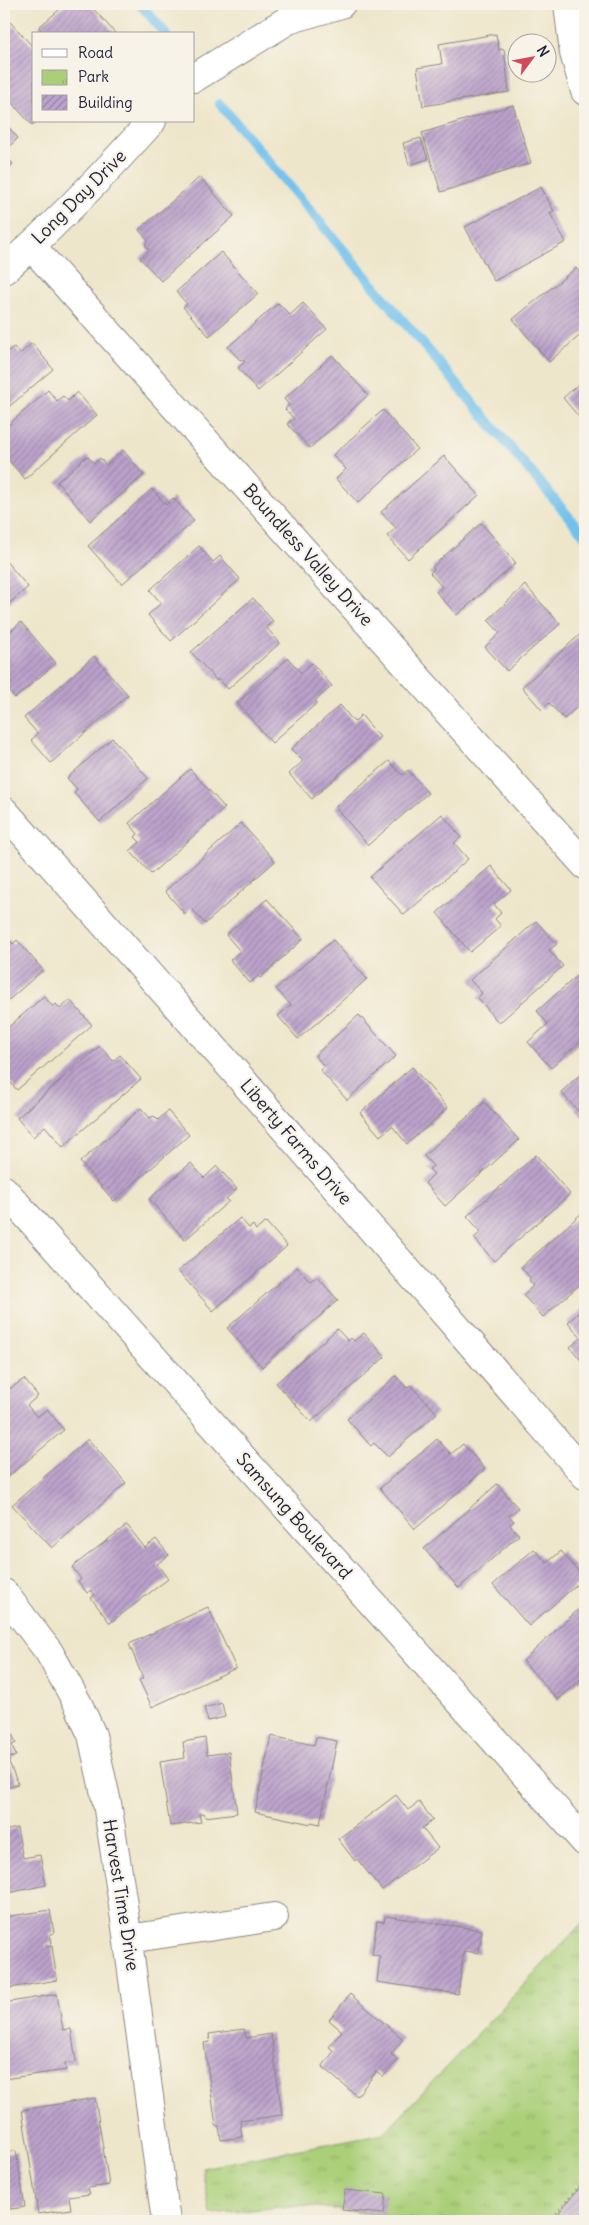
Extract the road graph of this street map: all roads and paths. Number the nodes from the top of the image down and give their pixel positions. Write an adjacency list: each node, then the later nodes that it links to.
1 (341, 4): 3 (street)
2 (568, 4): 4 (street)
3 (195, 77)
4 (585, 91)
5 (151, 122): 6 (street, Long Day Drive)
6 (31, 246): 7 (street, Long Day Drive); 9 (street, Boundless Valley Drive)
7 (4, 270)
8 (4, 811): 11 (street, Liberty Farms Drive)
9 (585, 864)
10 (4, 1190): 13 (street, Samsung Boulevard)
11 (585, 1475)
12 (4, 1593): 15 (street, Harvest Time Drive)
13 (585, 1842)
14 (274, 1917): 15 (street)
15 (128, 1939): 17 (street, Harvest Time Drive)
16 (585, 2180): 18 (path)
17 (166, 2221)
18 (550, 2221)

